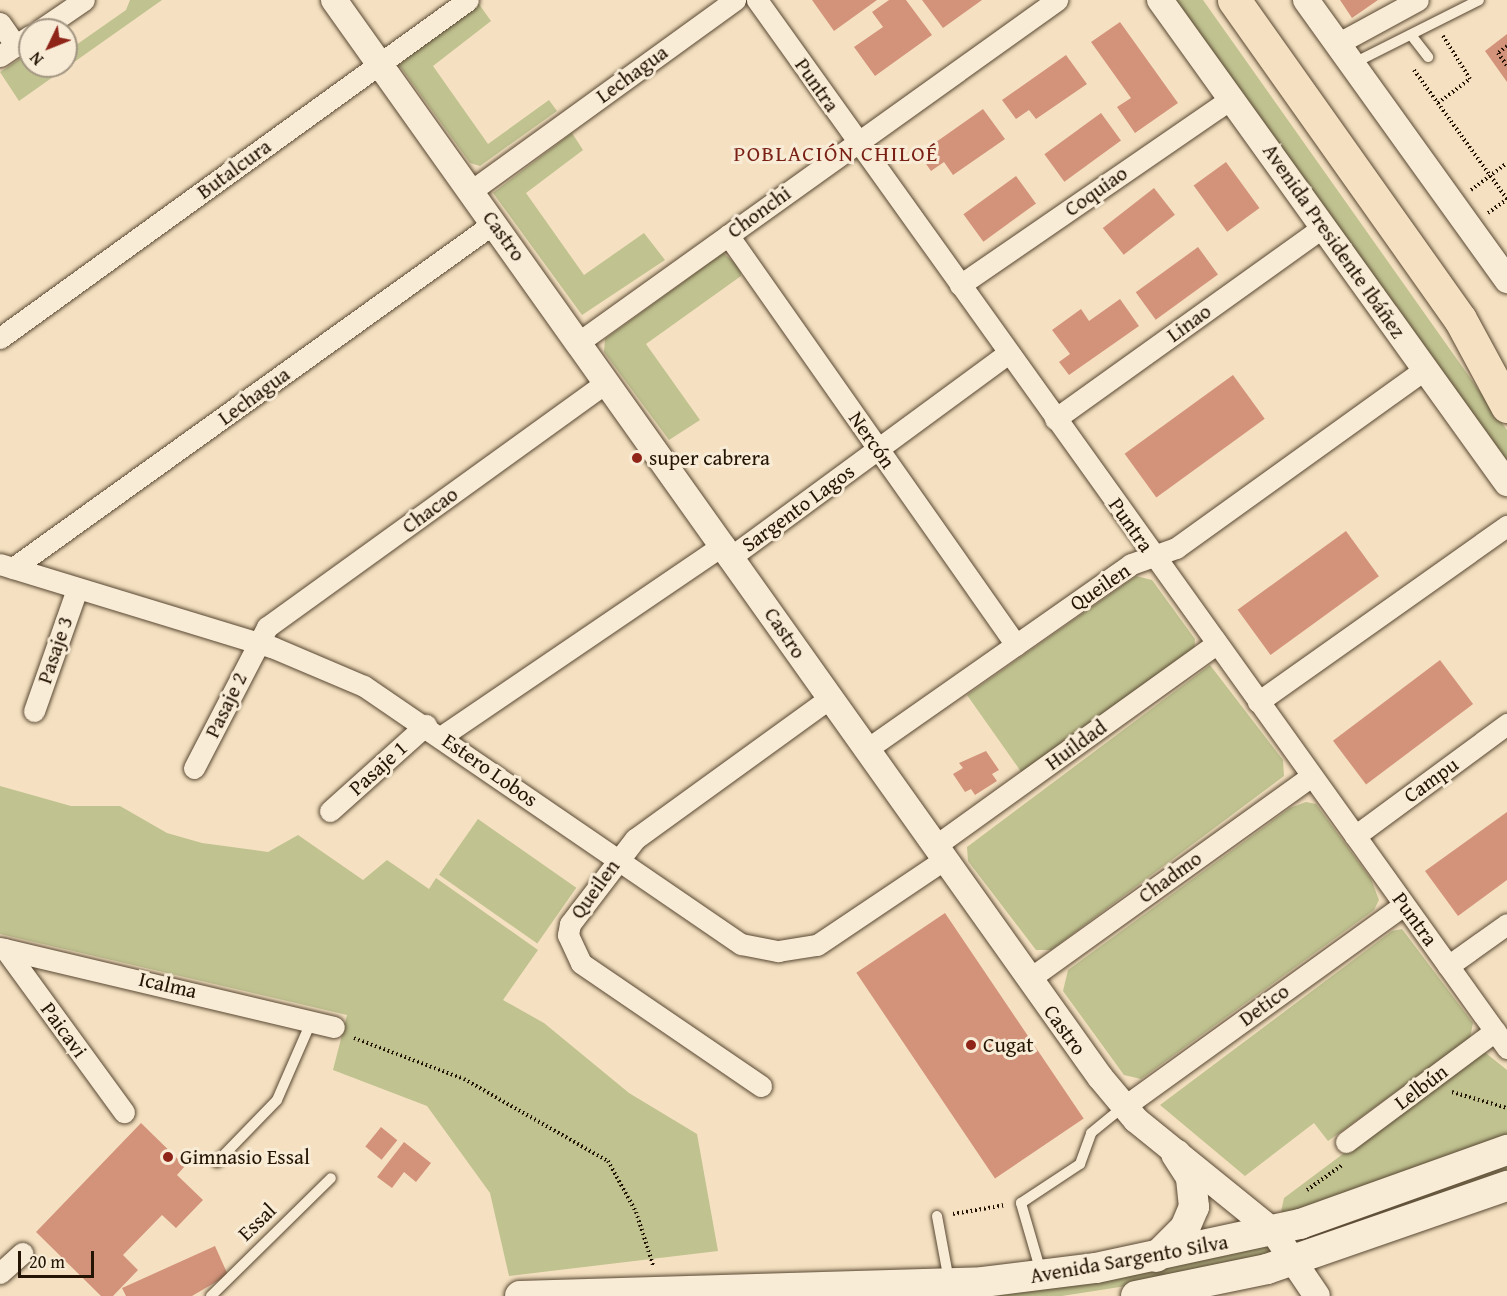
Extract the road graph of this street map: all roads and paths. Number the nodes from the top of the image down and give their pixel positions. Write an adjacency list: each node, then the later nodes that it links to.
1 (84, 0): 12 (street)
2 (334, 0): 21 (street, Castro)
3 (468, 0): 21 (street, Butalcura)
4 (735, 0): 28 (street, Lechagua)
5 (757, 0): 25 (street, Puntra)
6 (1058, 0): 25 (street, Chonchi)
7 (1160, 0): 23 (street, Avenida Presidente Ibáñez)
8 (1234, 0): 37 (main road)
9 (1306, 0): 19 (street)
10 (1418, 0): 19 (street)
11 (1479, 0): 14 (lane)
12 (58, 18)
13 (0, 23): 16 (street)
14 (1411, 34): 15 (lane); 20 (lane)
15 (1394, 43): 19 (lane); 24 (path)
16 (15, 46)
17 (1507, 46): 22 (path)
18 (1455, 51): 24 (path)
19 (1344, 54): 35 (street)
20 (1428, 57)
21 (380, 64): 28 (street, Castro); 38 (street, Butalcura)
22 (1507, 66)
23 (1232, 98): 33 (street, Avenida Presidente Ibáñez); 36 (street, Coquiao)
24 (1438, 103): 27 (path)
25 (858, 142): 34 (street, Chonchi); 36 (street, Puntra)
26 (1507, 163): 27 (path)
27 (1490, 176): 29 (path); 30 (path)
28 (471, 191): 32 (street, Castro)
29 (1465, 194)
30 (1507, 199): 31 (path)
31 (1482, 217)
32 (495, 224): 39 (street, Castro); 51 (street, Lechagua)
33 (1323, 227): 42 (street, Avenida Presidente Ibáñez); 45 (street, Linao)
34 (728, 235): 39 (street, Chonchi); 46 (street, Nercón)
35 (1507, 280)
36 (960, 285): 40 (street, Puntra)
37 (1460, 318): 41 (main road); 44 (main road)
38 (0, 338)
39 (579, 342): 43 (street, Castro)
40 (1008, 353): 45 (street, Puntra); 46 (street, Sargento Lagos)
41 (1507, 366)
42 (1425, 369): 47 (street, Avenida Presidente Ibáñez); 50 (street, Queilen)
43 (607, 381): 49 (street, Castro); 53 (street, Chacao)
44 (1507, 406)
45 (1055, 419): 50 (street, Puntra)
46 (878, 448): 49 (street, Sargento Lagos); 55 (street, Nercón)
47 (1507, 483)
48 (1507, 526): 57 (street)
49 (728, 550): 56 (street, Castro); 60 (street, Sargento Lagos)
50 (1154, 556): 54 (street, Puntra); 55 (street, Queilen)
51 (7, 566): 52 (street, Estero Lobos)
52 (76, 589): 53 (street, Estero Lobos); 58 (street, Pasaje 3)
53 (257, 642): 60 (street, Estero Lobos); 62 (street, Pasaje 2)
54 (1216, 644): 57 (street, Puntra); 66 (street, Huildad)
55 (1016, 645): 61 (street, Queilen)
56 (830, 698): 61 (street, Castro); 67 (street, Queilen)
57 (1258, 702): 63 (street, Puntra)
58 (34, 711)
59 (1507, 724): 65 (street, Campu)
60 (434, 731): 64 (street, Pasaje 1); 67 (street, Estero Lobos)
61 (867, 749): 66 (street, Castro)
62 (194, 768)
63 (1311, 776): 65 (street, Puntra); 72 (street, Chadmo)
64 (330, 811)
65 (1354, 836): 68 (street, Puntra)
66 (940, 853): 67 (street, Estero Lobos); 72 (street, Castro)
67 (616, 860): 76 (street, Queilen)
68 (1404, 905): 71 (street, Puntra); 78 (street, Detico)
69 (1507, 924): 71 (street)
70 (2, 948): 73 (street, Icalma); 80 (street, Paicavi)
71 (1448, 966): 75 (street, Puntra)
72 (1029, 979): 78 (street, Castro)
73 (312, 1020): 74 (street, Icalma); 84 (lane)
74 (334, 1027): 93 (path)
75 (1501, 1040): 81 (street, Lelbún)
76 (761, 1086)
77 (1482, 1101): 79 (path)
78 (1125, 1106): 83 (street, Castro); 87 (lane)
79 (1507, 1108)
80 (124, 1112)
81 (1346, 1142)
82 (1507, 1150): 89 (main road, Avenida Sargento Silva)
83 (1176, 1154): 89 (street, Castro); 91 (main road)
84 (217, 1162)
85 (330, 1178): 97 (lane, Essal)
86 (1507, 1186): 92 (main road, Avenida Sargento Silva)
87 (1021, 1203): 88 (path); 95 (lane)
88 (937, 1216): 96 (lane)
89 (1273, 1231): 91 (main road, Avenida Sargento Silva); 92 (street, Castro)
90 (22, 1253): 94 (street)
91 (1156, 1257): 95 (main road, Avenida Sargento Silva)
92 (1297, 1260): 99 (main road, Avenida Sargento Silva); 100 (street, Castro)
93 (653, 1269)
94 (0, 1273)
95 (1042, 1276): 96 (main road, Avenida Sargento Silva)
96 (950, 1290): 98 (main road, Avenida Sargento Silva)
97 (211, 1296)
98 (520, 1296)
99 (1136, 1296)
100 (1317, 1296)

